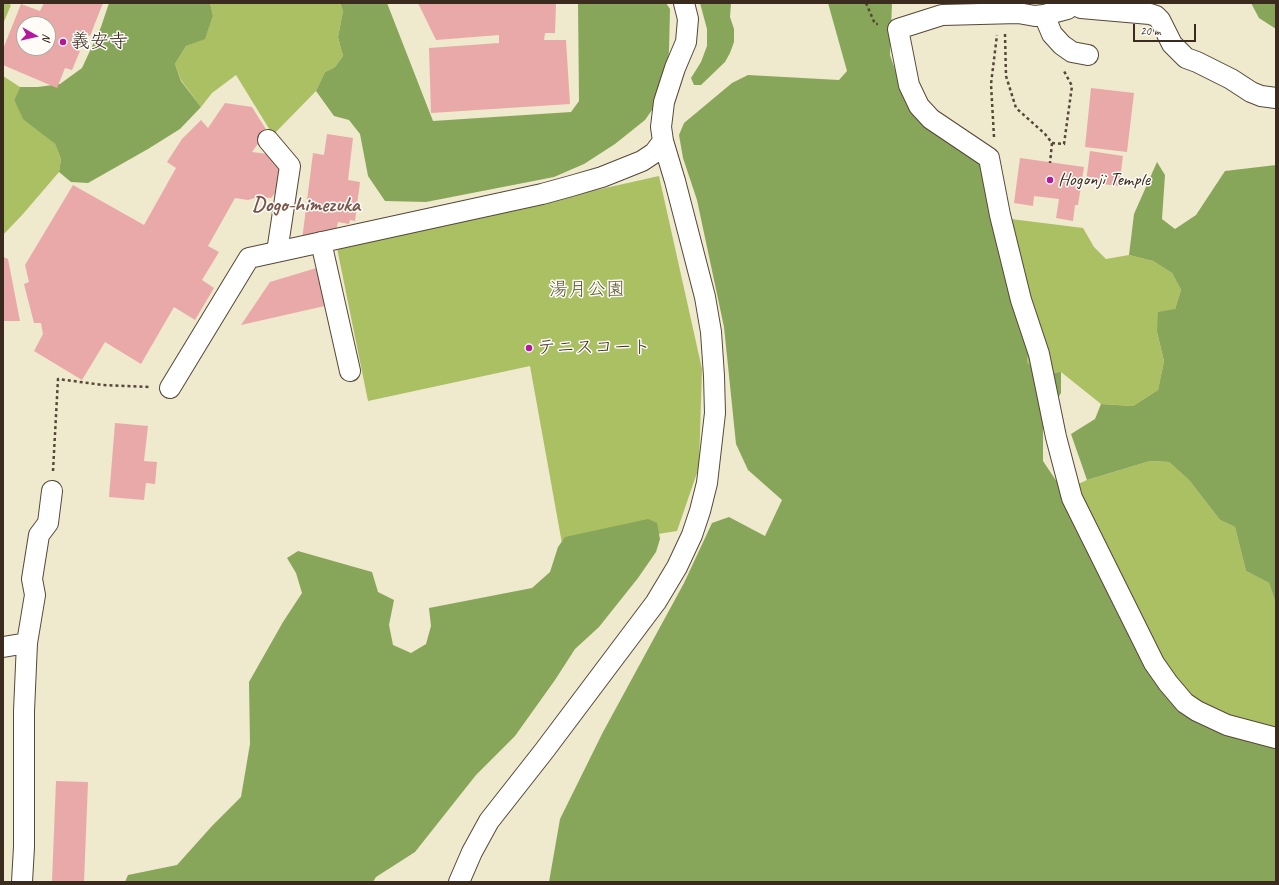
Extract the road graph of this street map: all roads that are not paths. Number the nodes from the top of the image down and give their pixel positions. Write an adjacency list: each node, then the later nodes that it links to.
1 (684, 3): 8 (street)
2 (1074, 4): 4 (street); 6 (street)
3 (1014, 10): 4 (street); 16 (street)
4 (1044, 15): 5 (street)
5 (1088, 55)
6 (1276, 98)
7 (268, 140): 10 (street)
8 (663, 141): 9 (street); 18 (street)
9 (321, 242): 10 (street); 11 (street)
10 (277, 252): 12 (street)
11 (350, 371)
12 (170, 388)
13 (52, 491): 14 (street)
14 (27, 643): 15 (street); 17 (street)
15 (3, 647)
16 (1276, 738)
17 (22, 882)
18 (459, 882)

